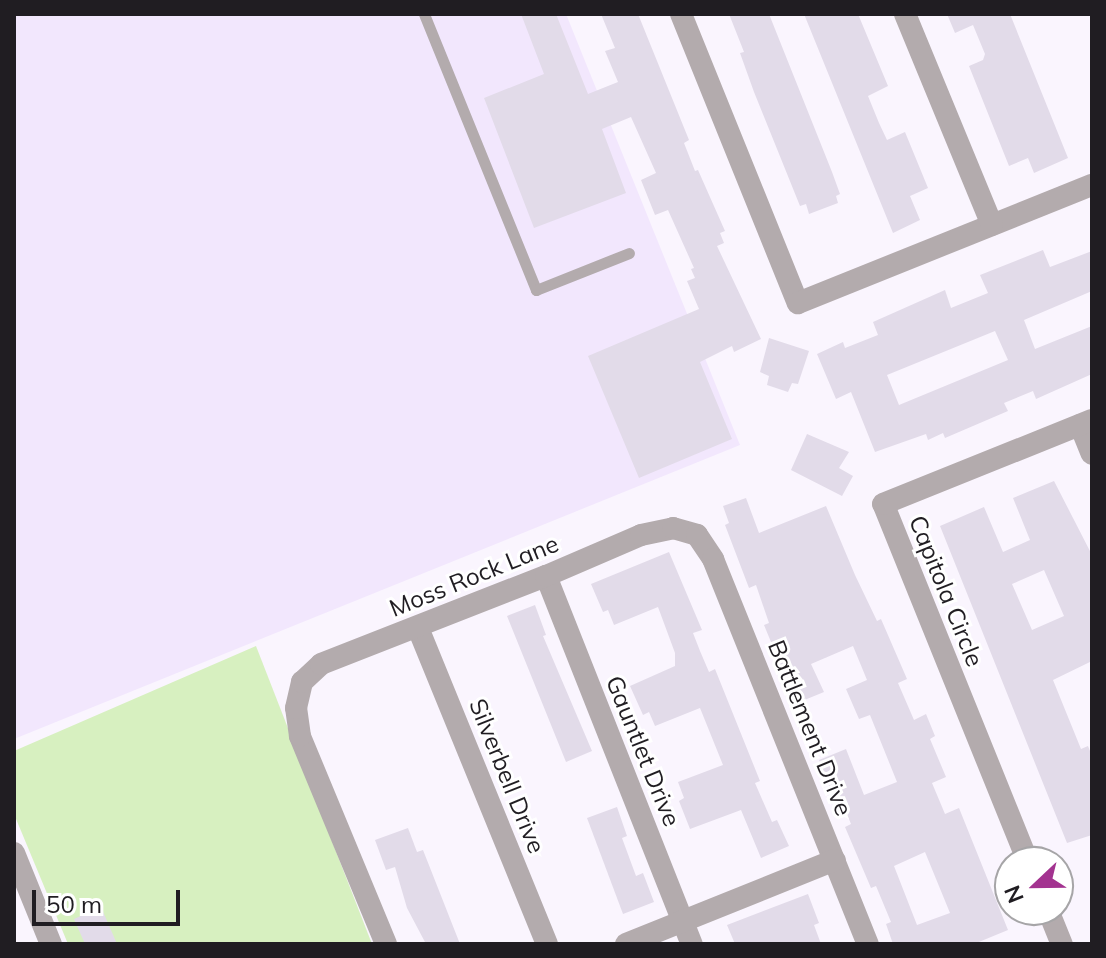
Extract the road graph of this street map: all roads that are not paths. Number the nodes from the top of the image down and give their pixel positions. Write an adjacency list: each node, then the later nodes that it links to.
1 (424, 14): 6 (lane)
2 (681, 14): 5 (street)
3 (905, 14): 5 (street)
4 (1092, 185): 5 (street)
5 (992, 225)
6 (629, 253)
7 (1086, 422): 8 (street); 12 (street, Capitola Circle)
8 (1092, 454)
9 (697, 535): 10 (street, Moss Rock Lane); 14 (street, Battlement Drive)
10 (546, 576): 11 (street, Moss Rock Lane); 15 (street, Gauntlet Drive)
11 (418, 628): 17 (street, Moss Rock Lane); 18 (street, Silverbell Drive)
12 (1022, 846)
13 (14, 853): 16 (street)
14 (835, 860): 15 (street); 21 (street, Battlement Drive)
15 (682, 919): 19 (street); 20 (street, Gauntlet Drive)
16 (51, 944)
17 (386, 944)
18 (547, 944)
19 (626, 944)
20 (692, 944)
21 (868, 944)

